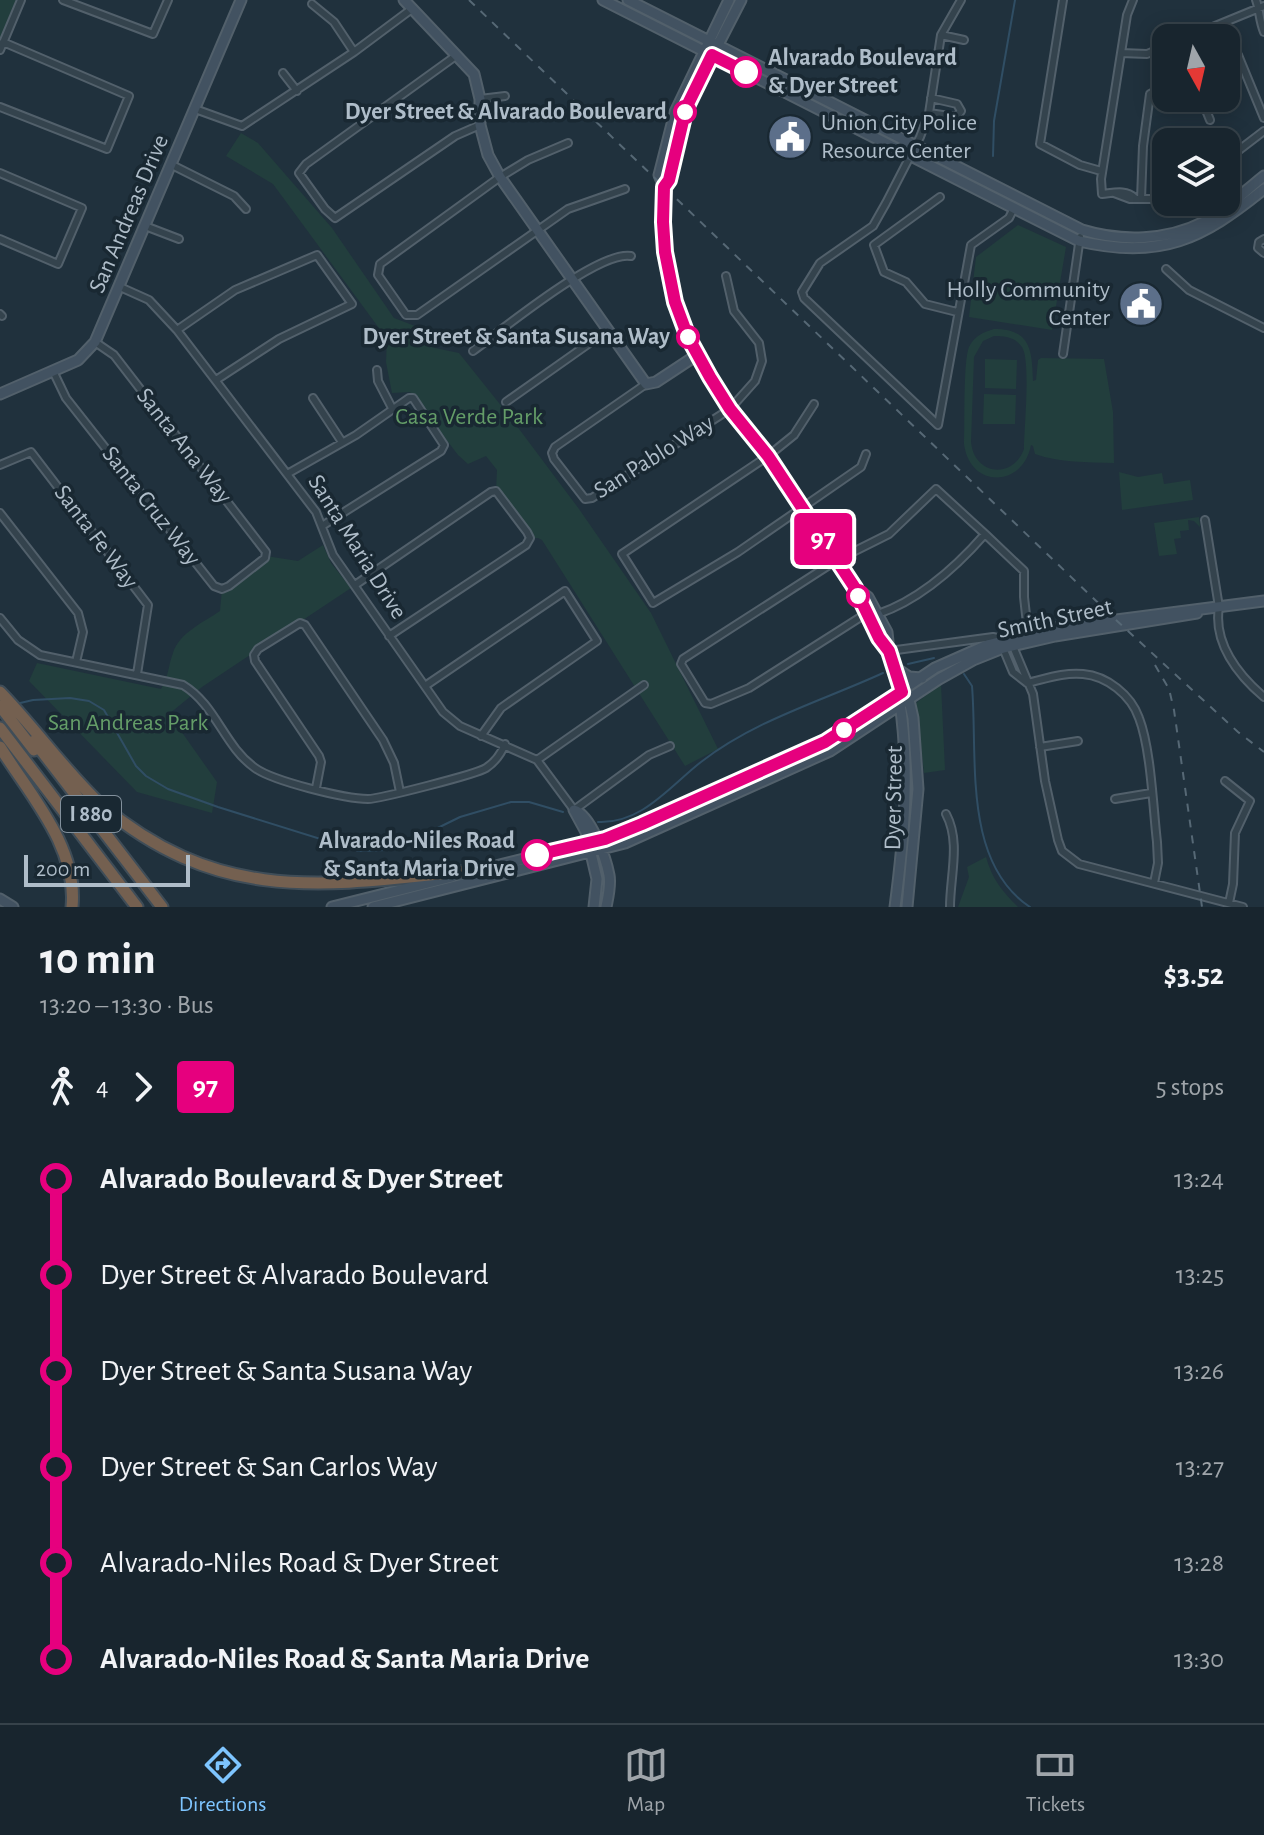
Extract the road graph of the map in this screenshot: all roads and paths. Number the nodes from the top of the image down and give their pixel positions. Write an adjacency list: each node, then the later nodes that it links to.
1 (21, 0): 21 (street)
2 (63, 0): 3 (street)
3 (168, 0)
4 (241, 0): 39 (main road, San Andreas Drive)
5 (404, 0): 15 (main road)
6 (603, 0): 26 (main road)
7 (628, 0): 22 (main road)
8 (729, 0): 22 (main road, Dyer Street)
9 (741, 0): 22 (main road, Dyer Street)
10 (961, 0): 19 (street)
11 (1063, 0): 51 (street)
12 (1133, 0): 27 (street)
13 (1256, 0): 16 (street)
14 (312, 4): 24 (street)
15 (413, 8): 24 (street); 28 (main road)
16 (1262, 8): 17 (street); 18 (street)
17 (1221, 24)
18 (1264, 32)
19 (941, 35): 20 (street); 35 (street)
20 (964, 40)
21 (3, 42): 23 (street); 38 (street)
22 (713, 43): 26 (main road, Dyer Street); 47 (main road)
23 (0, 50)
24 (354, 52): 31 (street)
25 (1152, 52): 27 (street)
26 (708, 53): 49 (main road); 84 (main road, Dyer Street)
27 (1121, 53): 51 (street)
28 (458, 54): 36 (main road); 44 (street)
29 (1240, 59): 37 (street)
30 (283, 73): 31 (street)
31 (297, 91): 39 (street)
32 (1152, 93): 58 (street)
33 (1264, 94): 37 (street)
34 (505, 96): 36 (street)
35 (931, 98): 41 (street); 41 (street)
36 (480, 99): 44 (main road)
37 (1260, 101): 42 (street)
38 (0, 107)
39 (195, 109): 50 (main road, San Andreas Drive)
40 (1207, 112): 43 (street)
41 (929, 113): 47 (street)
42 (1264, 118)
43 (1210, 120)
44 (480, 125): 54 (main road)
45 (1264, 131): 48 (street)
46 (568, 143): 54 (street)
47 (915, 145): 49 (street); 64 (main road)
48 (1240, 149)
49 (910, 155): 60 (main road); 65 (street)
50 (172, 165): 61 (street); 62 (main road, San Andreas Drive)
51 (1101, 171): 58 (street)
52 (0, 173): 66 (street)
53 (1264, 176): 64 (main road)
54 (500, 177): 63 (main road); 63 (street)
55 (625, 189): 63 (street)
56 (1264, 189): 69 (main road)
57 (940, 197): 70 (street)
58 (1138, 199): 59 (street)
59 (1152, 199)
60 (1014, 208): 69 (main road); 77 (street)
61 (246, 209)
62 (145, 226): 67 (street); 76 (main road, San Andreas Drive)
63 (537, 228): 75 (main road)
64 (1082, 230): 69 (street)
65 (863, 233): 70 (street); 77 (street)
66 (0, 239)
67 (179, 239)
68 (1264, 239): 71 (street)
69 (1079, 241): 83 (street)
70 (874, 245): 77 (street)
71 (1264, 253)
72 (631, 256): 75 (street)
73 (1166, 269): 78 (street)
74 (726, 276): 94 (street, San Pablo Way)
75 (572, 280): 80 (main road); 82 (street)
76 (120, 287): 79 (street, Santa Maria Drive); 81 (main road, San Andreas Drive)
77 (957, 312)
78 (1264, 328)
79 (177, 330): 87 (street, Santa Maria Drive); 87 (street)
80 (608, 330): 88 (main road); 91 (street)
81 (95, 342): 86 (main road, San Andreas Drive); 105 (street, Santa Ana Way)
82 (473, 351)
83 (1063, 354)
84 (697, 355): 88 (main road); 94 (main road, Dyer Street)
85 (377, 370): 93 (street)
86 (53, 371): 89 (main road, San Andreas Drive); 105 (street, Santa Cruz Way)
87 (216, 380): 99 (street, Santa Maria Drive)
88 (646, 384): 94 (street, San Pablo Way)
89 (0, 394)
90 (313, 398): 95 (street)
91 (506, 402)
92 (814, 404): 97 (street)
93 (392, 408): 95 (street); 103 (street)
94 (730, 409): 97 (main road, Dyer Street)
95 (342, 442): 99 (street)
96 (866, 454): 100 (street)
97 (768, 456): 100 (main road, Dyer Street); 100 (street)
98 (0, 465): 120 (street, Santa Fe Way)
99 (287, 474): 103 (street, Santa Maria Drive)
100 (802, 508): 106 (main road, Dyer Street)
101 (0, 513): 118 (street)
102 (1205, 520): 110 (street)
103 (322, 526): 107 (street, Santa Maria Drive)
104 (985, 534): 106 (street); 112 (street); 114 (street)
105 (266, 556)
106 (837, 560): 108 (main road, Dyer Street); 111 (street)
107 (355, 585): 115 (street, Santa Maria Drive); 115 (street)
108 (855, 588): 111 (main road, Dyer Street); 112 (main road, Dyer Street)
109 (1264, 601): 110 (main road, Smith Street)
110 (1219, 607): 114 (main road, Smith Street); 116 (main road, Smith Street); 126 (street)
111 (867, 613): 117 (main road, Dyer Street)
112 (878, 614): 117 (main road, Dyer Street)
113 (0, 618): 118 (street)
114 (1028, 633): 116 (main road, Smith Street)
115 (389, 636): 124 (street, Santa Maria Drive)
116 (1007, 644): 117 (street, Smith Street); 121 (main road, Smith Street); 122 (street); 127 (main road, Smith Street)
117 (889, 651): 119 (main road, Dyer Street)
118 (76, 662): 120 (street)
119 (894, 667): 121 (main road); 127 (main road, Dyer Street)
120 (137, 674): 141 (street)
121 (922, 678): 127 (main road, Smith Street)
122 (1027, 683): 138 (street); 143 (street)
123 (644, 685): 139 (street)
124 (425, 686): 131 (street, Santa Maria Drive); 131 (street)
125 (0, 694): 129 (highway, I 880)
126 (1264, 697)
127 (903, 699): 132 (main road); 133 (main road, Dyer Street); 147 (main road); 164 (main road, Dyer Street)
128 (0, 706): 129 (highway, I 880)
129 (19, 721): 150 (highway); 157 (highway, I 880); 158 (highway, I 880)
130 (1, 729): 156 (highway, I 880)
131 (481, 736): 135 (street, Santa Maria Drive)
132 (852, 738): 133 (main road); 149 (main road)
133 (905, 738): 163 (main road, Dyer Street)
134 (1078, 741): 138 (street)
135 (505, 744): 139 (street, Santa Maria Drive); 142 (street)
136 (670, 746): 146 (street)
137 (0, 747): 155 (highway)
138 (1040, 747): 151 (street)
139 (537, 760): 146 (street, Santa Maria Drive)
140 (1225, 781): 153 (street)
141 (316, 788): 142 (street); 142 (street)
142 (400, 792)
143 (1151, 793): 144 (street); 151 (street)
144 (1115, 799)
145 (946, 814): 165 (street)
146 (576, 815): 147 (main road, Santa Maria Drive); 148 (main road)
147 (593, 841): 148 (main road); 149 (main road, Santa Maria Drive)
148 (566, 847): 150 (main road)
149 (596, 852): 160 (main road); 161 (main road); 162 (main road)
150 (479, 870): 159 (main road)
151 (1154, 883): 153 (street)
152 (0, 899): 154 (main road)
153 (1229, 903): 166 (street)
154 (13, 907)
155 (72, 907)
156 (137, 907)
157 (154, 907)
158 (162, 907)
159 (332, 907)
160 (373, 907)
161 (594, 907)
162 (606, 907)
163 (895, 907)
164 (907, 907)
165 (950, 907)
166 (1243, 907)

